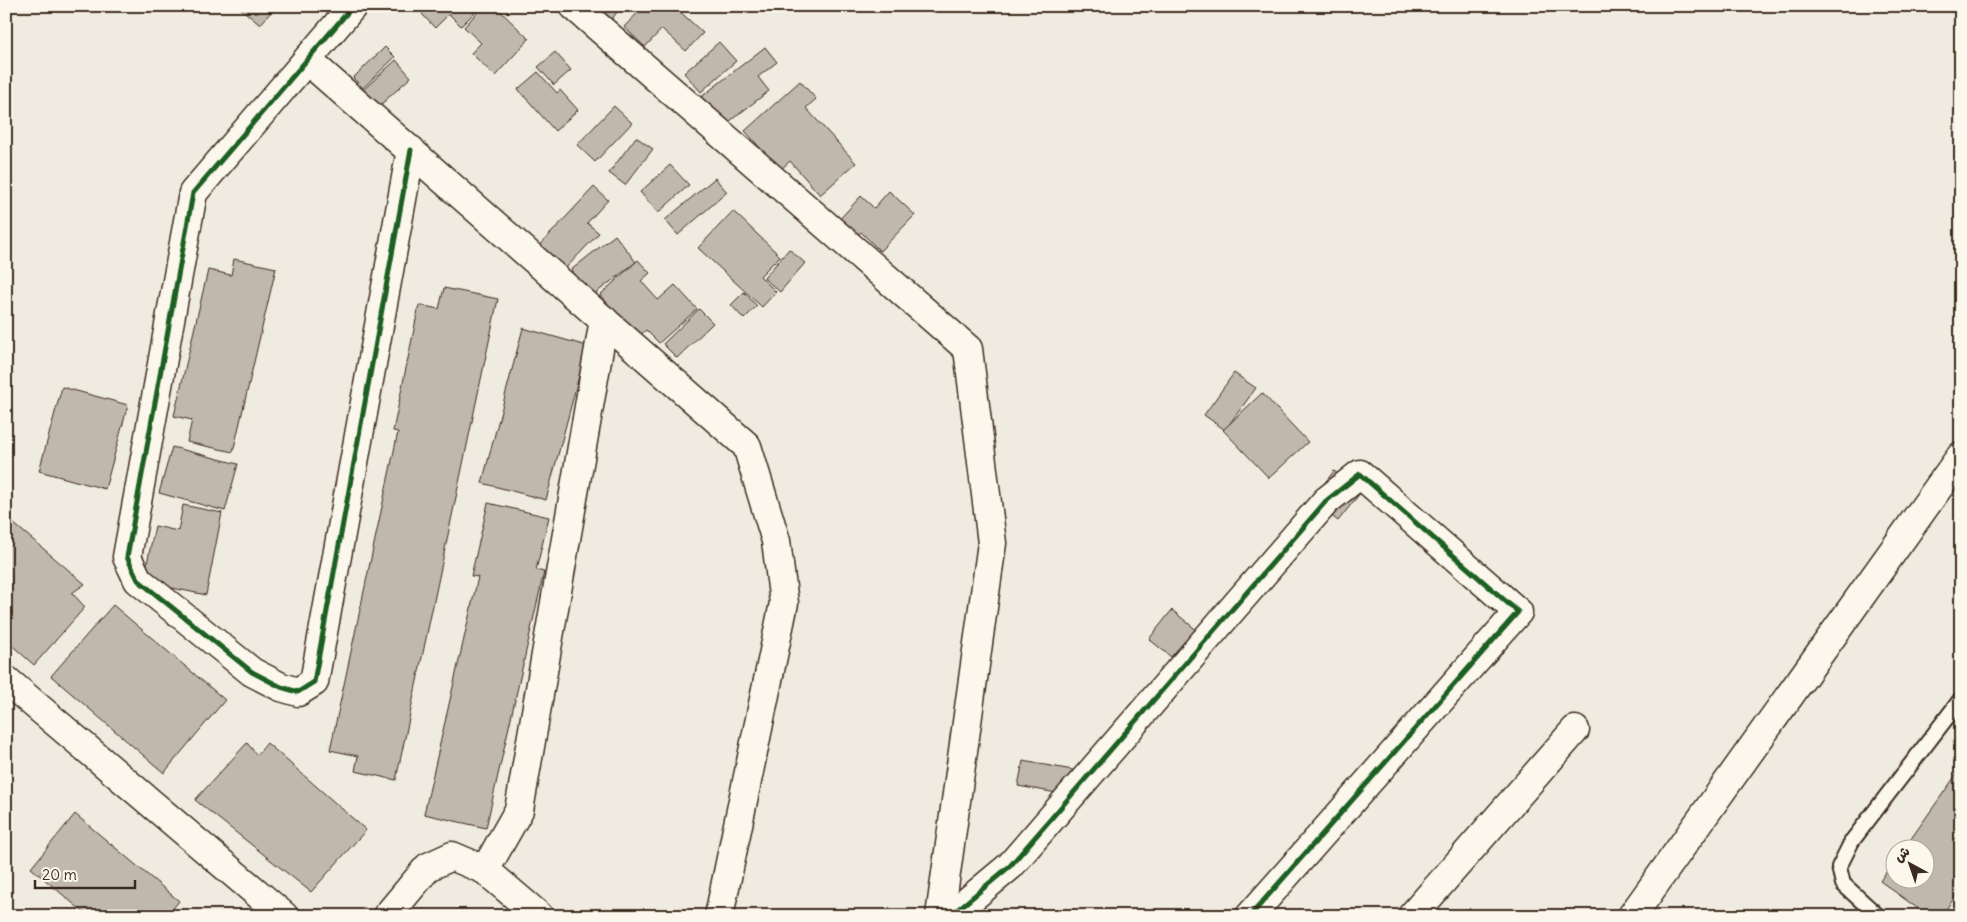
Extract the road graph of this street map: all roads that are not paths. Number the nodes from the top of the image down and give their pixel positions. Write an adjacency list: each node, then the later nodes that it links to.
1 (353, 6): 3 (street)
2 (574, 6): 15 (street)
3 (307, 60): 4 (street); 4 (street)
4 (411, 150): 5 (street)
5 (604, 320): 10 (street); 14 (street)
6 (1961, 456): 19 (street)
7 (6, 680): 11 (street)
8 (1961, 699): 20 (lane)
9 (1575, 730): 18 (street)
10 (485, 870): 12 (street); 13 (street)
11 (284, 916)
12 (387, 916)
13 (539, 916)
14 (719, 916)
15 (940, 916)
16 (950, 916): 17 (street)
17 (1250, 916)
18 (1412, 916)
19 (1632, 916)
20 (1878, 916)

